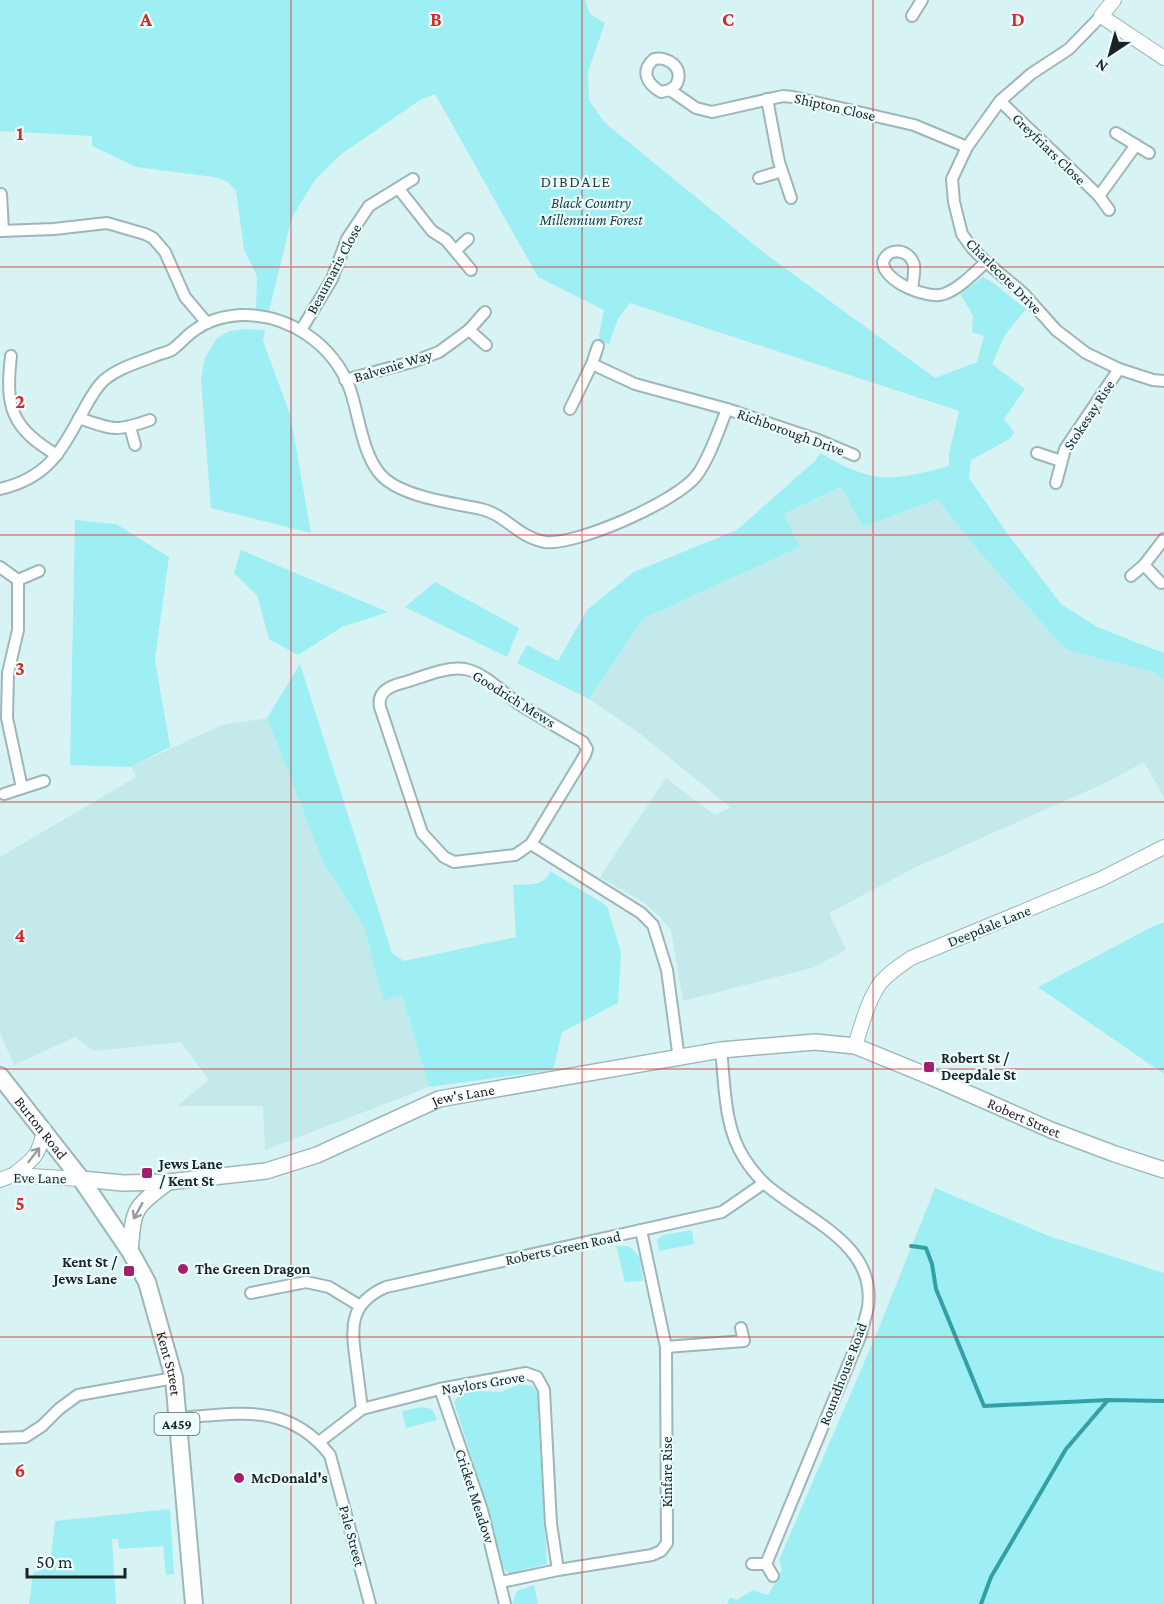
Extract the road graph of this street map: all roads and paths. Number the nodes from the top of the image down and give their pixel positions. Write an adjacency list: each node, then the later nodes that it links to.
1 (922, 0): 3 (street)
2 (1114, 0): 4 (street)
3 (912, 16)
4 (1101, 16): 5 (street); 8 (street, Charlecote Drive)
5 (1164, 58)
6 (670, 90): 7 (street, Shipton Close)
7 (767, 99): 11 (street, Shipton Close); 13 (street)
8 (1000, 101): 11 (street, Charlecote Drive); 18 (street, Greyfriars Close)
9 (1116, 133): 10 (street)
10 (1136, 145): 12 (street); 18 (street, Greyfriars Close)
11 (967, 147): 24 (street, Charlecote Drive)
12 (1149, 153)
13 (782, 171): 15 (street); 19 (street)
14 (413, 178): 16 (street, Beaumaris Close)
15 (759, 178)
16 (399, 189): 23 (street); 29 (street, Beaumaris Close)
17 (2, 194): 21 (street)
18 (1099, 196): 20 (street, Greyfriars Close)
19 (791, 198)
20 (1109, 210)
21 (2, 231): 28 (street)
22 (468, 239): 23 (street)
23 (456, 250): 25 (street)
24 (986, 262): 26 (street); 35 (street, Charlecote Drive)
25 (471, 270)
26 (912, 289)
27 (485, 312): 30 (street, Balvenie Way)
28 (207, 323): 29 (street, Richborough Drive); 41 (street, Richborough Drive)
29 (301, 330): 36 (street, Richborough Drive)
30 (469, 330): 31 (street); 36 (street, Balvenie Way)
31 (486, 345)
32 (598, 346): 34 (street)
33 (11, 356): 38 (street)
34 (592, 364): 39 (street); 40 (street, Richborough Drive)
35 (1119, 369): 37 (street, Charlecote Drive); 48 (street, Stokesay Rise)
36 (345, 380): 40 (street, Richborough Drive)
37 (1164, 381)
38 (4, 384): 46 (street)
39 (570, 409)
40 (728, 409): 47 (street, Richborough Drive)
41 (79, 418): 43 (street); 46 (street, Richborough Drive)
42 (150, 420): 43 (street)
43 (130, 427): 44 (street)
44 (135, 445)
45 (1037, 453): 48 (street, Stokesay Rise)
46 (57, 455): 50 (street, Richborough Drive)
47 (854, 455)
48 (1062, 461): 49 (street, Stokesay Rise)
49 (1056, 483)
50 (0, 489)
51 (1164, 538): 52 (street)
52 (1144, 565): 55 (street); 57 (street)
53 (0, 567): 56 (street)
54 (39, 571): 56 (street)
55 (1131, 576)
56 (18, 580): 58 (street)
57 (1161, 583)
58 (4, 718): 60 (street)
59 (44, 781): 60 (street)
60 (22, 788): 61 (street)
61 (4, 794)
62 (531, 844): 62 (street, Goodrich Mews); 66 (street)
63 (1164, 847): 64 (street, Deepdale Lane)
64 (855, 1046): 65 (main road, Jew's Lane); 69 (main road, Robert Street)
65 (721, 1050): 66 (main road, Jew's Lane); 73 (street, Roundhouse Road)
66 (679, 1059): 72 (main road, Jew's Lane)
67 (0, 1076): 68 (main road, Burton Road / A459)
68 (44, 1129): 70 (street, one-way to 68); 71 (main road, Burton Road / A459)
69 (1164, 1170)
70 (7, 1178): 71 (street, Eve Lane)
71 (81, 1179): 72 (main road, Jew's Lane); 75 (main road, Kent Street / A459)
72 (168, 1182): 75 (main road, one-way to 75)
73 (764, 1183): 74 (street, Roberts Green Road); 87 (street, Roundhouse Road)
74 (642, 1230): 77 (street, Roberts Green Road); 79 (street, Kinfare Rise)
75 (130, 1251): 80 (main road, Kent Street / A459)
76 (251, 1293): 77 (street)
77 (360, 1306): 82 (street)
78 (741, 1328): 79 (street)
79 (666, 1347): 88 (street, Kinfare Rise)
80 (174, 1378): 83 (main road, Kent Street / A459); 84 (street)
81 (440, 1389): 82 (street, Naylors Grove); 88 (street, Naylors Grove); 90 (street, Cricket Meadow)
82 (362, 1409): 85 (street, Naylors Grove)
83 (177, 1418): 85 (street, Pale Street); 91 (main road, Kent Street / A459)
84 (0, 1438)
85 (319, 1442): 92 (street, Pale Street)
86 (752, 1564): 87 (street)
87 (766, 1564): 89 (street)
88 (558, 1570): 90 (street, Kinfare Rise)
89 (772, 1576)
90 (501, 1582): 93 (street, Cricket Meadow)
91 (194, 1604)
92 (370, 1604)
93 (505, 1604)

